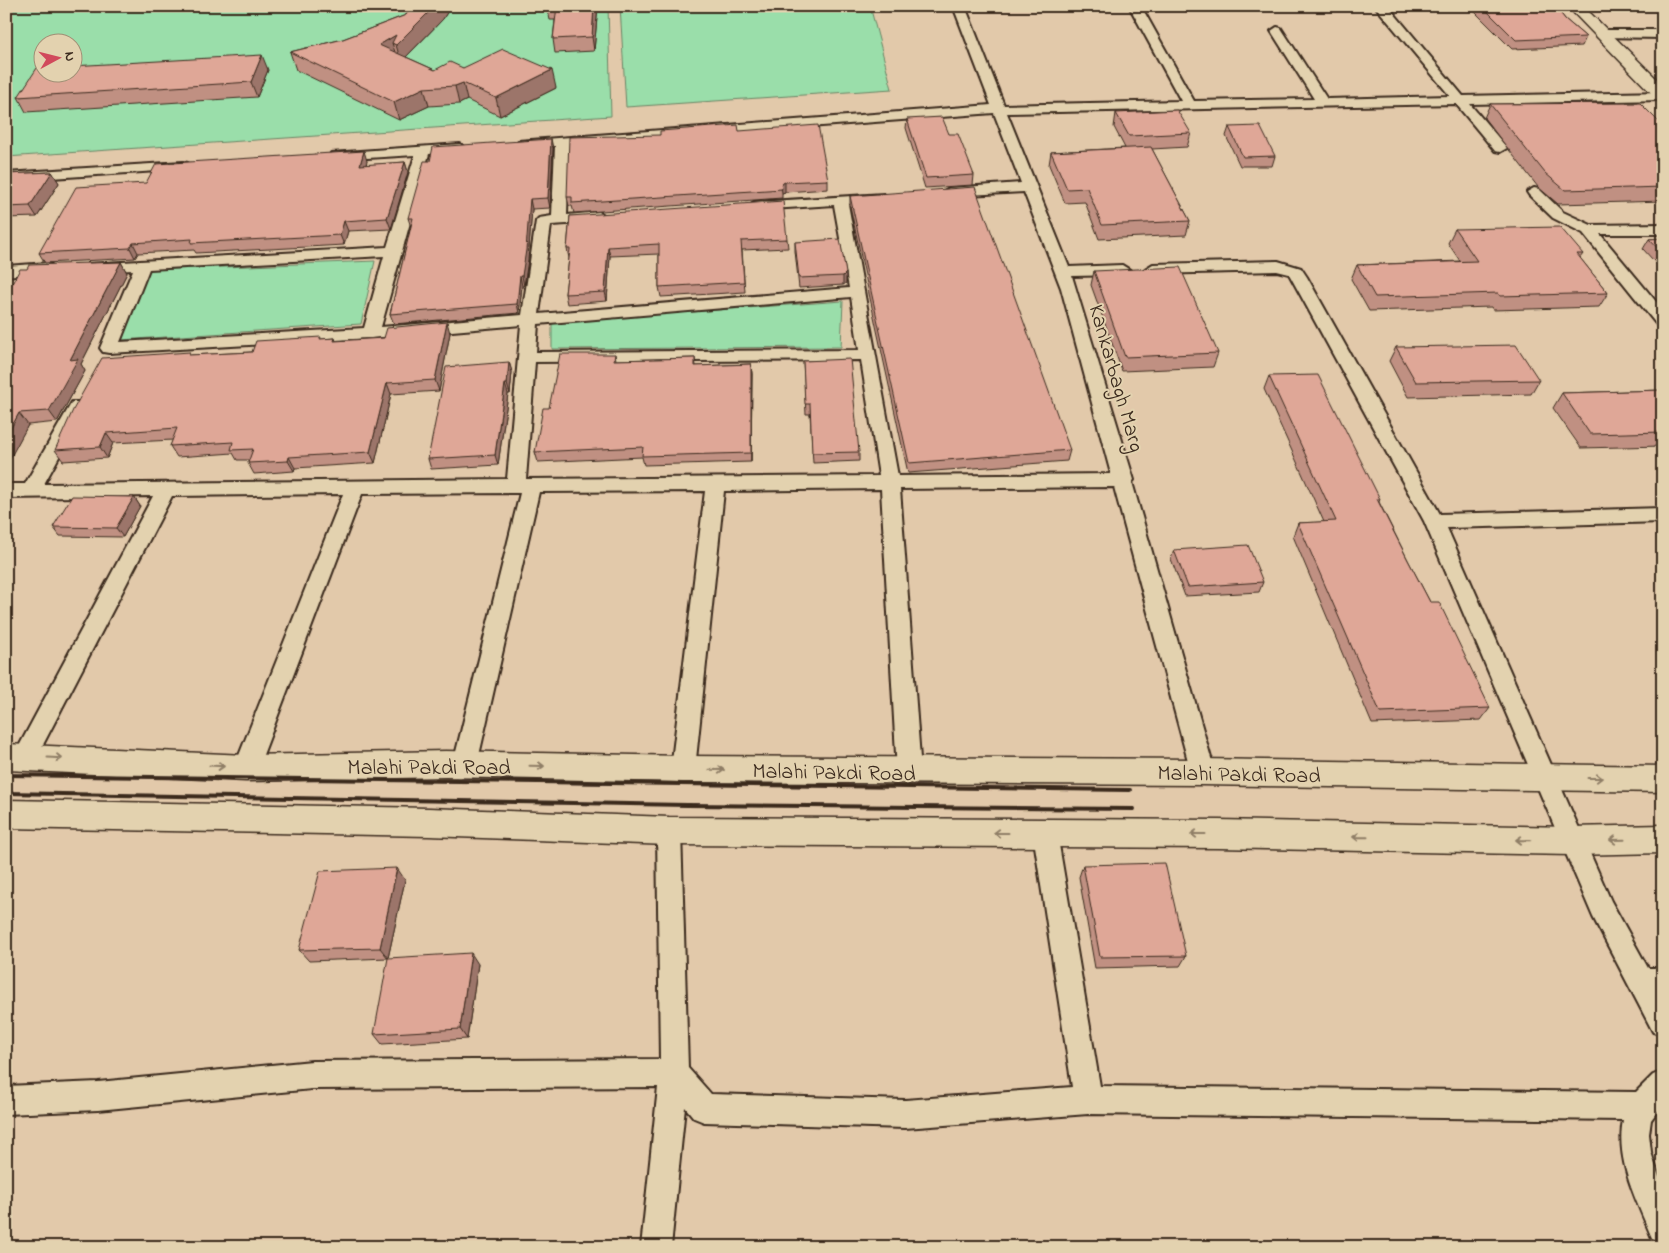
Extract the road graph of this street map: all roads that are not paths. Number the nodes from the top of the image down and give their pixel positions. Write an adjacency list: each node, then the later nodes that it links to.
1 (959, 6): 12 (street, Kankarbagh Marg)
2 (1135, 6): 11 (street)
3 (1381, 6): 9 (street)
4 (1574, 6): 6 (main road)
5 (1277, 31): 10 (street)
6 (1602, 34): 7 (street); 8 (main road)
7 (1663, 34)
8 (1663, 95): 9 (street)
9 (1462, 100): 10 (street); 16 (street)
10 (1322, 103): 11 (street)
11 (1190, 105): 12 (street)
12 (997, 109): 13 (street); 22 (street, Kankarbagh Marg)
13 (562, 141): 14 (street); 30 (street)
14 (507, 145)
15 (470, 148): 17 (street)
16 (1500, 148)
17 (423, 150): 18 (street); 33 (street)
18 (324, 157)
19 (195, 165): 20 (street)
20 (86, 172): 21 (street); 23 (street)
21 (6, 177)
22 (1028, 187): 25 (street); 40 (street, Kankarbagh Marg)
23 (77, 188)
24 (1534, 192): 32 (street)
25 (929, 194)
26 (899, 196): 27 (street)
27 (840, 200): 28 (street); 41 (street)
28 (743, 207)
29 (617, 216): 30 (street)
30 (559, 220): 42 (street)
31 (1663, 229): 32 (street)
32 (1588, 230): 43 (street)
33 (393, 250): 35 (street); 44 (street)
34 (41, 252): 38 (street)
35 (142, 266): 36 (street); 45 (street)
36 (82, 267)
37 (62, 268): 38 (street)
38 (32, 269): 39 (street)
39 (6, 271)
40 (1062, 272): 50 (street, Kankarbagh Marg); 59 (street)
41 (858, 292): 42 (street); 46 (street)
42 (530, 320): 44 (street); 47 (street)
43 (1663, 321)
44 (371, 333): 45 (street)
45 (109, 348): 48 (street)
46 (868, 355): 47 (street); 51 (street)
47 (527, 357): 53 (street)
48 (100, 365)
49 (86, 390): 57 (street)
50 (1124, 480): 51 (street); 65 (street, Kankarbagh Marg)
51 (890, 482): 52 (street); 64 (street)
52 (715, 484): 53 (street); 63 (street)
53 (524, 486): 54 (street); 61 (street)
54 (355, 488): 55 (street); 62 (street)
55 (166, 490): 57 (street); 60 (street)
56 (6, 491): 57 (street)
57 (31, 491)
58 (1663, 515): 59 (street)
59 (1434, 521): 66 (street)
60 (16, 757): 62 (main road, Malahi Pakdi Road, one-way to 62)
61 (464, 764): 62 (main road, Malahi Pakdi Road); 63 (main road, Malahi Pakdi Road, one-way to 63)
62 (246, 768)
63 (683, 770): 64 (main road, Malahi Pakdi Road, one-way to 64)
64 (909, 772): 65 (main road, Malahi Pakdi Road)
65 (1203, 772): 66 (main road, Malahi Pakdi Road)
66 (1546, 778): 67 (main road, Malahi Pakdi Road, one-way to 67); 72 (street)
67 (1663, 778)
68 (6, 814): 69 (main road)
69 (669, 831): 70 (main road, one-way to 69); 75 (street)
70 (1045, 833): 72 (main road, one-way to 70); 78 (street)
71 (1663, 839): 72 (main road, one-way to 72)
72 (1572, 841): 73 (street)
73 (1652, 981): 74 (street)
74 (1663, 1022)
75 (674, 1073): 77 (street); 78 (street); 81 (street)
76 (1663, 1085): 79 (street)
77 (6, 1100)
78 (1088, 1100): 79 (street)
79 (1640, 1106): 80 (street)
80 (1663, 1227)
81 (656, 1247)

